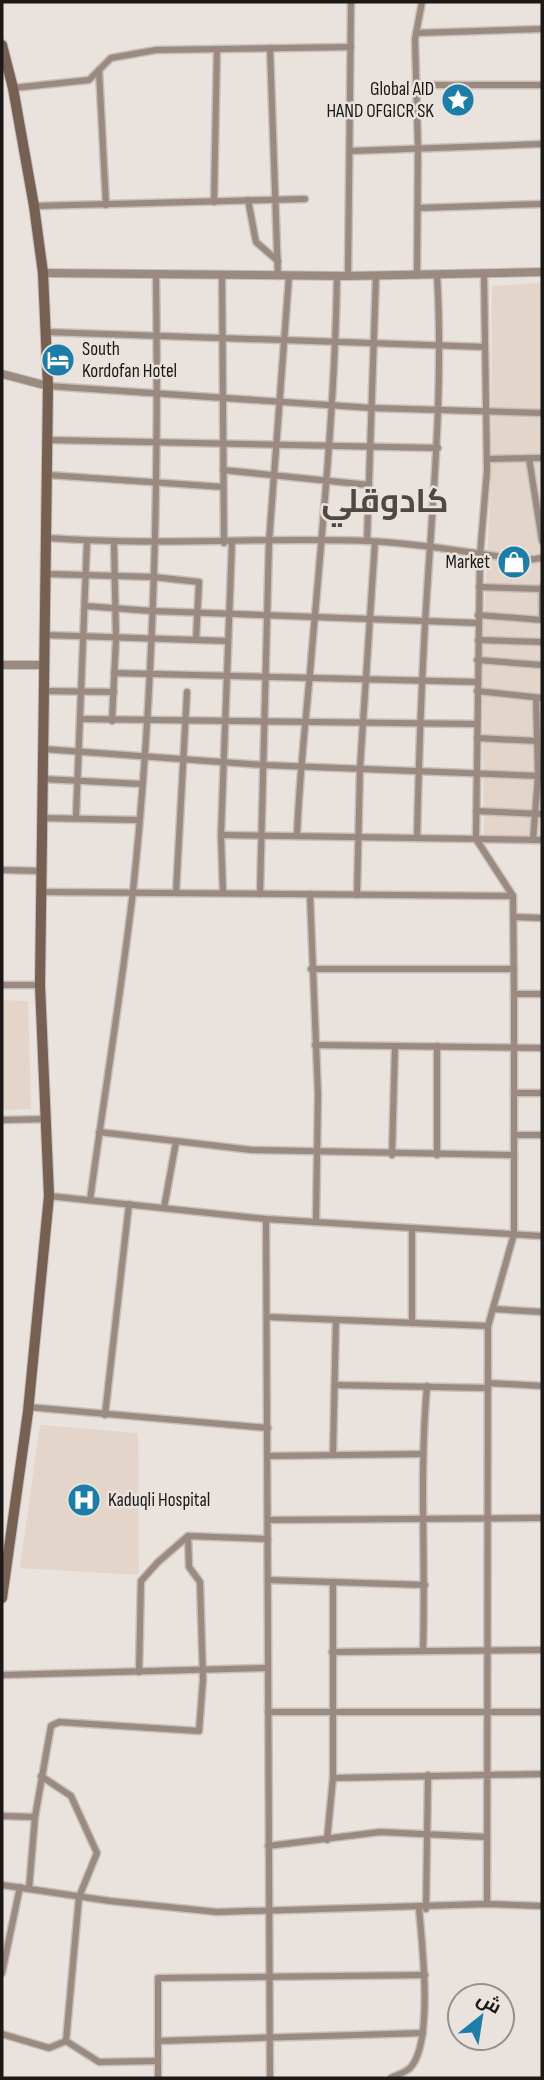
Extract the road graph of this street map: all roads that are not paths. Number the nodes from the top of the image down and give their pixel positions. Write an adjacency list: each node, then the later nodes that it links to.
1 (351, 2): 6 (street)
2 (422, 2): 4 (street)
3 (542, 29): 4 (street)
4 (416, 33): 10 (street)
5 (2, 45): 12 (main road)
6 (351, 47): 7 (street); 15 (street)
7 (270, 48): 8 (street); 16 (street)
8 (217, 49): 9 (street); 19 (street)
9 (99, 70): 12 (street); 21 (street)
10 (416, 85): 11 (street); 14 (street)
11 (542, 85)
12 (13, 88): 22 (main road)
13 (542, 144): 14 (street)
14 (418, 148): 15 (street); 23 (street)
15 (351, 151): 35 (street)
16 (275, 199): 17 (street); 18 (street); 24 (street)
17 (305, 200)
18 (248, 201): 19 (street); 24 (street)
19 (214, 202): 21 (street)
20 (542, 204): 23 (street)
21 (106, 205): 22 (street)
22 (34, 206): 26 (main road)
23 (418, 208): 31 (street)
24 (278, 261): 32 (street)
25 (542, 272): 27 (street)
26 (43, 273): 28 (street); 37 (main road)
27 (484, 273): 29 (street); 44 (street)
28 (156, 274): 30 (street); 38 (street)
29 (437, 274): 31 (street); 43 (street)
30 (222, 275): 32 (street); 39 (street)
31 (416, 275): 36 (street)
32 (278, 276): 33 (street)
33 (289, 276): 34 (street); 40 (street)
34 (337, 276): 35 (street); 41 (street)
35 (348, 276): 36 (street)
36 (376, 276): 42 (street)
37 (46, 332): 38 (street); 46 (main road)
38 (157, 333): 39 (street); 47 (street)
39 (224, 336): 40 (street); 48 (street)
40 (285, 338): 41 (street); 49 (street)
41 (336, 340): 42 (street); 50 (street)
42 (374, 342): 43 (street); 51 (street)
43 (441, 345): 44 (street); 52 (street)
44 (485, 347): 53 (street)
45 (2, 374): 46 (street)
46 (48, 386): 47 (street); 55 (main road)
47 (158, 393): 48 (street); 56 (street)
48 (223, 398): 49 (street); 57 (street)
49 (281, 402): 50 (street); 58 (street)
50 (331, 405): 51 (street); 59 (street)
51 (372, 408): 52 (street); 60 (street)
52 (440, 411): 53 (street); 61 (street)
53 (486, 412): 54 (street); 64 (street)
54 (542, 414)
55 (48, 440): 56 (street); 66 (main road)
56 (157, 442): 57 (street); 69 (street)
57 (223, 443): 58 (street); 65 (street)
58 (278, 443): 59 (street); 67 (street)
59 (327, 445): 60 (street); 68 (street)
60 (370, 446): 61 (street); 70 (street)
61 (438, 448): 81 (street)
62 (530, 458): 63 (street); 64 (street); 76 (street)
63 (542, 458)
64 (486, 459): 82 (street)
65 (223, 470): 67 (street); 71 (street)
66 (48, 475): 69 (street); 72 (main road)
67 (275, 475): 68 (street); 79 (street)
68 (325, 481): 70 (street); 74 (street)
69 (157, 482): 71 (street); 80 (street)
70 (369, 485): 75 (street)
71 (223, 487): 78 (street)
72 (48, 538): 73 (street); 84 (main road)
73 (87, 541): 77 (street); 85 (street)
74 (320, 541): 75 (street); 79 (street); 98 (street)
75 (371, 541): 81 (street); 99 (street)
76 (542, 541)
77 (114, 542): 80 (street); 86 (street)
78 (228, 542): 79 (street); 80 (street); 94 (street)
79 (269, 542): 96 (street)
80 (156, 543): 87 (street)
81 (430, 546): 82 (street); 101 (street)
82 (480, 555): 83 (street); 88 (street)
83 (542, 558)
84 (47, 574): 85 (street); 103 (main road)
85 (87, 576): 86 (street); 90 (street)
86 (115, 576): 87 (street); 91 (street)
87 (154, 577): 92 (street); 93 (street)
88 (479, 587): 89 (street); 97 (street)
89 (542, 588): 95 (street)
90 (85, 606): 91 (street); 104 (street)
91 (116, 609): 92 (street); 106 (street)
92 (152, 611): 93 (street); 105 (street)
93 (198, 612): 94 (street); 107 (street)
94 (229, 614): 96 (street); 108 (street)
95 (542, 614): 100 (street)
96 (267, 615): 98 (street); 118 (street)
97 (478, 615): 100 (street); 102 (street)
98 (315, 617): 99 (street); 119 (street)
99 (369, 619): 101 (street); 120 (street)
100 (542, 620)
101 (425, 621): 102 (street); 121 (street)
102 (478, 623): 109 (street)
103 (45, 635): 104 (street); 114 (main road)
104 (83, 636): 106 (street); 125 (street)
105 (150, 637): 106 (street); 107 (street); 117 (street)
106 (116, 639): 115 (street)
107 (196, 640): 108 (street)
108 (227, 640): 116 (street)
109 (478, 640): 110 (street); 111 (street)
110 (542, 642)
111 (477, 660): 112 (street); 122 (street)
112 (542, 664)
113 (2, 665): 114 (street)
114 (44, 665): 123 (main road)
115 (114, 673): 117 (street); 126 (street)
116 (227, 674): 117 (street); 118 (street); 130 (street)
117 (148, 675): 132 (street)
118 (265, 677): 119 (street); 134 (street)
119 (310, 678): 120 (street); 135 (street)
120 (367, 679): 121 (street); 136 (street)
121 (425, 680): 122 (street); 137 (street)
122 (477, 682): 124 (street)
123 (43, 691): 125 (street); 142 (main road)
124 (477, 691): 128 (street); 138 (street)
125 (81, 692): 126 (street); 129 (street)
126 (114, 692): 131 (street)
127 (187, 692): 133 (street)
128 (539, 698): 139 (street)
129 (80, 719): 131 (street); 143 (street)
130 (225, 719): 133 (street); 134 (street); 147 (street)
131 (113, 721): 132 (street)
132 (145, 721): 133 (street); 144 (street)
133 (187, 721): 145 (street)
134 (264, 721): 135 (street); 148 (street)
135 (305, 722): 136 (street); 149 (street)
136 (362, 722): 137 (street); 150 (street)
137 (420, 723): 138 (street); 151 (street)
138 (477, 724): 140 (street)
139 (540, 733): 141 (street)
140 (477, 738): 141 (street); 152 (street)
141 (537, 741): 146 (street)
142 (43, 749): 143 (street); 154 (main road)
143 (80, 752): 144 (street); 155 (street)
144 (144, 754): 145 (street); 156 (street)
145 (184, 759): 147 (street); 175 (street)
146 (540, 759): 153 (street)
147 (224, 761): 148 (street); 163 (street)
148 (263, 765): 149 (street); 164 (street)
149 (299, 765): 150 (street); 165 (street)
150 (360, 768): 151 (street); 166 (street)
151 (419, 771): 152 (street); 167 (street)
152 (476, 773): 153 (street); 158 (street)
153 (540, 776): 157 (street)
154 (43, 779): 155 (street); 161 (main road)
155 (79, 783): 156 (street); 160 (street)
156 (142, 784): 162 (street)
157 (539, 797): 159 (street)
158 (476, 811): 159 (street); 168 (street)
159 (539, 815): 169 (street)
160 (76, 817): 161 (street); 162 (street)
161 (42, 818): 172 (main road)
162 (139, 820): 174 (street)
163 (221, 835): 164 (street); 176 (street)
164 (261, 836): 165 (street); 177 (street)
165 (297, 836): 166 (street)
166 (356, 837): 167 (street); 179 (street)
167 (418, 838): 168 (street)
168 (476, 839): 169 (street); 180 (street)
169 (533, 839): 170 (street)
170 (542, 840)
171 (2, 870): 172 (street)
172 (42, 871): 173 (main road)
173 (42, 892): 174 (street); 186 (main road)
174 (133, 892): 175 (street); 198 (street)
175 (176, 893): 176 (street)
176 (223, 893): 177 (street)
177 (260, 894): 178 (street)
178 (310, 894): 179 (street); 183 (street)
179 (358, 895): 180 (street)
180 (513, 896): 181 (street)
181 (513, 917): 182 (street); 184 (street)
182 (542, 918)
183 (311, 969): 184 (street); 189 (street)
184 (514, 969): 187 (street)
185 (2, 985): 186 (street)
186 (40, 985): 196 (main road)
187 (514, 994): 188 (street); 192 (street)
188 (542, 994)
189 (315, 1045): 190 (street); 202 (street)
190 (394, 1046): 191 (street); 203 (street)
191 (437, 1046): 192 (street); 204 (street)
192 (514, 1047): 193 (street); 194 (street)
193 (542, 1048)
194 (514, 1093): 195 (street); 199 (street)
195 (542, 1093)
196 (47, 1119): 197 (street); 206 (main road)
197 (2, 1120)
198 (99, 1132): 201 (street); 207 (street)
199 (514, 1135): 200 (street); 205 (street)
200 (542, 1135)
201 (176, 1142): 202 (street); 209 (street)
202 (317, 1152): 203 (street); 211 (street)
203 (391, 1155): 204 (street)
204 (437, 1155): 205 (street)
205 (514, 1155): 213 (street)
206 (49, 1196): 207 (street); 225 (main road)
207 (90, 1200): 208 (street)
208 (129, 1205): 209 (street); 226 (street)
209 (164, 1208): 210 (street)
210 (266, 1219): 211 (street); 217 (street)
211 (316, 1222): 212 (street)
212 (412, 1228): 213 (street); 219 (street)
213 (514, 1234): 214 (street); 215 (street)
214 (542, 1236)
215 (493, 1309): 216 (street); 220 (street)
216 (542, 1312)
217 (268, 1317): 218 (street); 227 (street)
218 (336, 1320): 219 (street); 221 (street)
219 (412, 1323): 220 (street)
220 (488, 1325): 222 (street)
221 (335, 1385): 224 (street); 228 (street)
222 (488, 1385): 223 (street); 224 (street); 232 (street)
223 (542, 1386)
224 (427, 1387): 229 (street)
225 (28, 1407): 226 (street); 237 (main road)
226 (105, 1415): 227 (street)
227 (268, 1429): 230 (street)
228 (333, 1454): 229 (street); 230 (street)
229 (421, 1454): 231 (street)
230 (268, 1456): 234 (street)
231 (422, 1516): 232 (street); 234 (street); 240 (street)
232 (488, 1516): 233 (street); 245 (street)
233 (542, 1518)
234 (268, 1520): 236 (street)
235 (188, 1536): 236 (street); 247 (street); 248 (street)
236 (268, 1539): 238 (street)
237 (5, 1557): 241 (main road)
238 (268, 1580): 239 (street); 246 (street)
239 (333, 1582): 240 (street); 244 (street)
240 (425, 1585): 243 (street)
241 (2, 1598)
242 (542, 1650): 245 (street)
243 (424, 1651): 244 (street); 245 (street)
244 (332, 1652): 251 (street)
245 (488, 1653): 253 (street)
246 (268, 1668): 247 (street); 250 (street)
247 (201, 1670): 248 (street); 257 (street)
248 (139, 1672): 249 (street)
249 (2, 1675)
250 (268, 1712): 251 (street); 264 (street)
251 (331, 1712): 253 (street); 258 (street)
252 (542, 1712): 253 (street)
253 (488, 1713): 256 (street)
254 (542, 1774): 256 (street)
255 (428, 1775): 256 (street); 258 (street); 261 (street)
256 (487, 1775): 262 (street)
257 (41, 1776): 260 (street); 268 (street)
258 (333, 1778): 263 (street)
259 (2, 1816): 260 (street)
260 (35, 1817): 267 (street)
261 (425, 1833): 262 (street); 263 (street); 271 (street)
262 (486, 1837): 269 (street)
263 (327, 1840): 264 (street)
264 (268, 1846): 272 (street)
265 (2, 1885): 266 (street)
266 (20, 1887): 267 (street); 273 (street)
267 (29, 1889): 268 (street)
268 (79, 1896): 272 (street); 280 (street)
269 (487, 1905): 270 (street); 271 (street)
270 (542, 1906)
271 (423, 1909): 272 (street); 274 (street)
272 (268, 1910): 275 (street)
273 (2, 1973)
274 (425, 1975): 275 (street); 276 (street)
275 (268, 1979): 278 (street); 279 (street)
276 (423, 2033): 278 (street); 282 (street)
277 (2, 2034): 280 (street)
278 (269, 2037): 279 (street); 284 (street)
279 (158, 2040): 281 (street)
280 (65, 2041): 281 (street)
281 (158, 2061): 283 (street)
282 (402, 2076): 285 (street)
283 (158, 2078)
284 (270, 2078)
285 (391, 2078)

